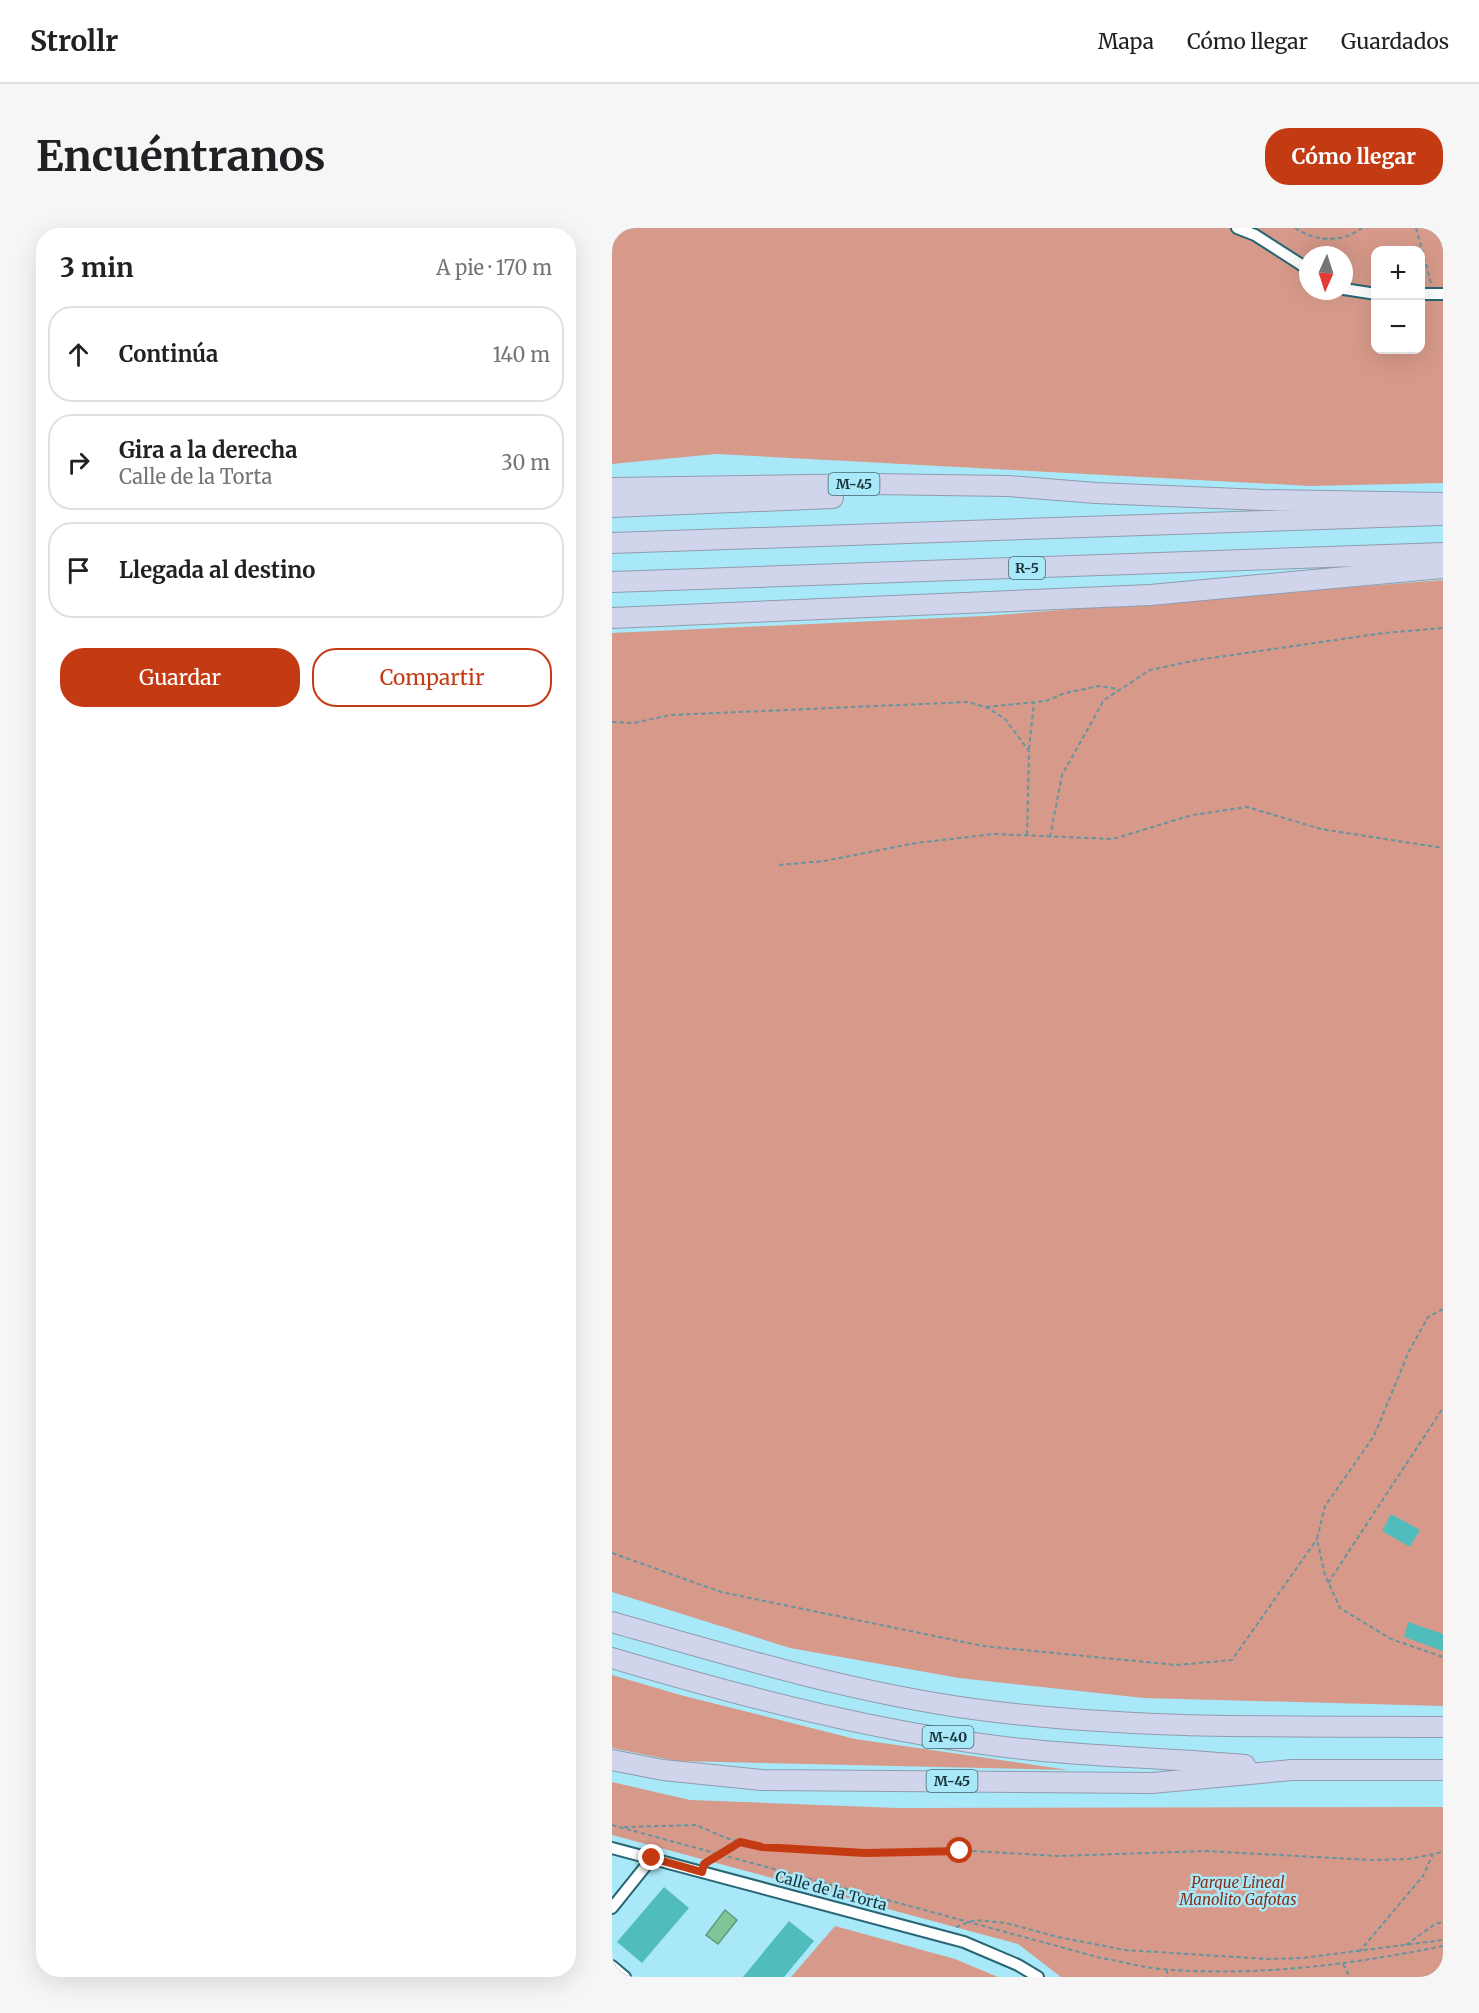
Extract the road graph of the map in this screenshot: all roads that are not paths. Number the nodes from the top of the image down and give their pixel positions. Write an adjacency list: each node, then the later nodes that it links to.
1 (1237, 228): 2 (street)
2 (1299, 263)
3 (1353, 291): 4 (street)
4 (1371, 293)
5 (1426, 294): 6 (street)
6 (1443, 294)
7 (612, 488): 8 (highway, M-45)
8 (1096, 494): 9 (highway); 10 (highway)
9 (1443, 502)
10 (612, 507)
11 (1443, 515): 12 (highway)
12 (612, 543)
13 (1443, 553): 15 (highway, R-5)
14 (1443, 568): 16 (highway)
15 (612, 582)
16 (702, 614): 17 (highway); 18 (highway)
17 (612, 618)
18 (612, 624)
19 (612, 1609): 22 (highway)
20 (612, 1622): 22 (highway, M-40)
21 (612, 1658): 25 (highway, M-40)
22 (769, 1667): 23 (highway, M-40)
23 (1443, 1727)
24 (612, 1760): 25 (highway, M-45)
25 (1292, 1770): 26 (highway, M-40)
26 (1443, 1770)
27 (612, 1848): 28 (street, Calle de la Torta)
28 (652, 1858): 29 (street); 32 (street, Calle de la Torta)
29 (612, 1908)
30 (612, 1965): 31 (street)
31 (625, 1977)
32 (1038, 1977)

